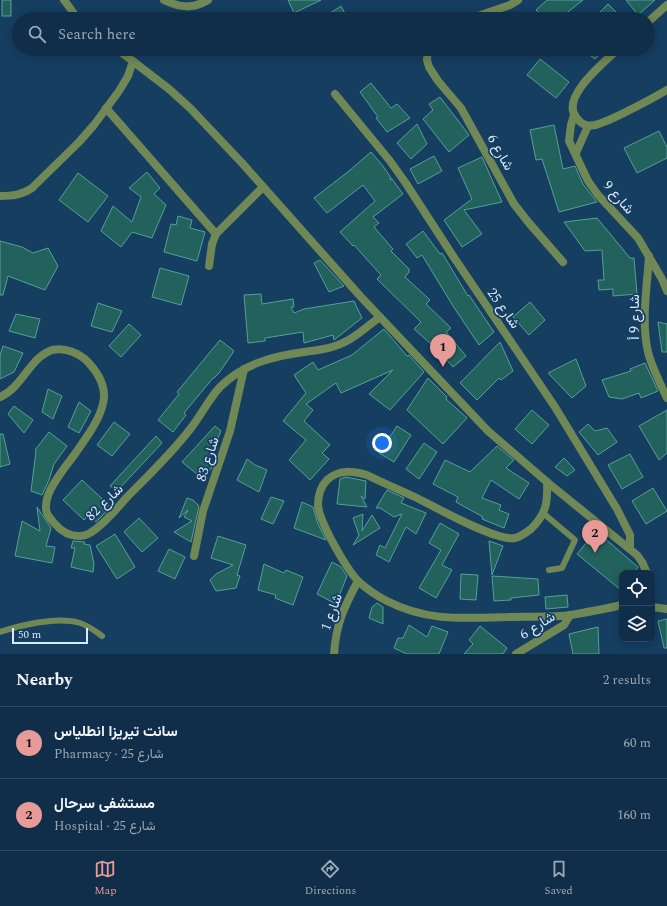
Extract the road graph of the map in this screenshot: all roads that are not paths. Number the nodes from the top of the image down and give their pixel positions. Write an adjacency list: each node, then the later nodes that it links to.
1 (64, 0): 6 (street)
2 (164, 0): 3 (street)
3 (208, 0)
4 (518, 0): 7 (street)
5 (667, 5): 8 (street)
6 (73, 12)
7 (490, 12)
8 (655, 16)
9 (127, 56): 12 (street)
10 (427, 56): 23 (street, شارع 6)
11 (611, 56): 16 (street, شارع 9)
12 (133, 60): 15 (street); 19 (street)
13 (667, 90): 17 (street)
14 (335, 94): 32 (street, شارع 25)
15 (106, 108): 20 (street); 21 (street)
16 (574, 114): 17 (street); 18 (street, شارع 9)
17 (588, 126): 18 (street)
18 (576, 153): 22 (street, شارع 9)
19 (263, 187): 21 (street); 26 (street)
20 (0, 196)
21 (216, 234): 24 (street)
22 (649, 255): 25 (street); 29 (street, شارع 9 أ)
23 (563, 262)
24 (209, 266)
25 (667, 291)
26 (380, 316): 27 (street, شارع 82); 30 (street)
27 (244, 370): 28 (street, شارع 82); 33 (street, شارع 83)
28 (0, 397)
29 (667, 398)
30 (547, 482): 31 (street); 32 (street)
31 (543, 513): 34 (lane); 36 (street)
32 (630, 549): 35 (street)
33 (194, 556)
34 (550, 570)
35 (645, 570)
36 (358, 581): 40 (street); 43 (street, شارع 1)
37 (619, 606): 40 (street)
38 (655, 607): 39 (street)
39 (667, 609)
40 (570, 615): 44 (street, شارع 6)
41 (0, 632): 42 (lane)
42 (102, 636)
43 (334, 654)
44 (516, 654)

